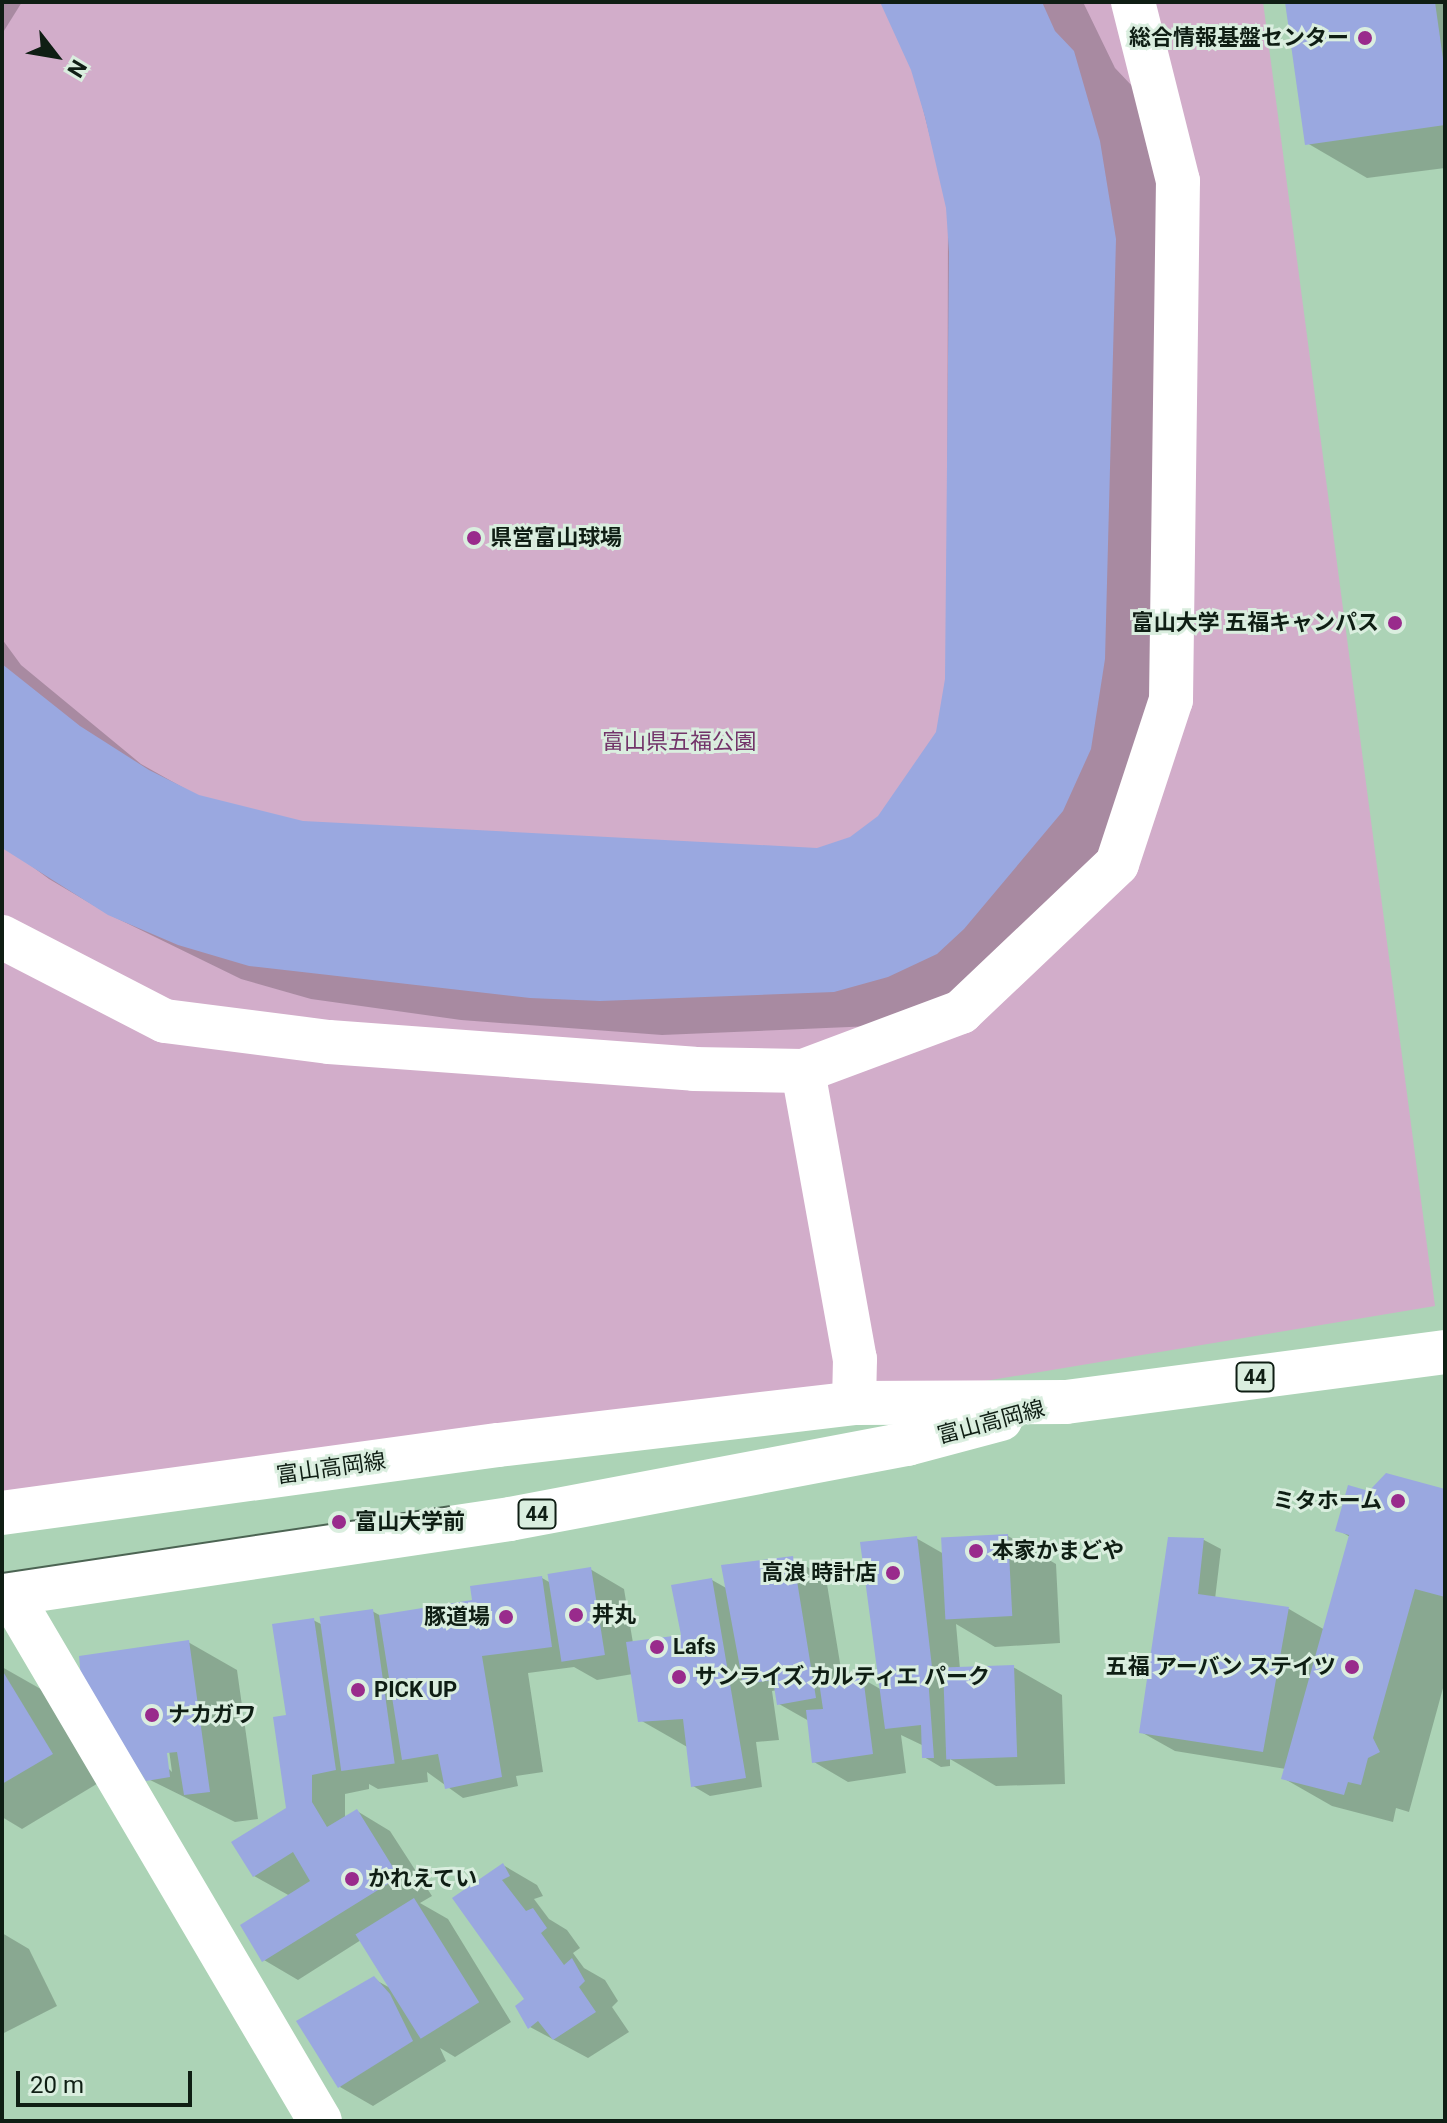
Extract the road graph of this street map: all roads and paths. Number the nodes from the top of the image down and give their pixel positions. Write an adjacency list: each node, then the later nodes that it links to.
1 (1133, 2): 3 (main road)
2 (2, 937): 3 (main road)
3 (803, 1071): 6 (main road)
4 (1445, 1352): 5 (main road, 44)
5 (1066, 1402): 6 (main road, 富山高岡線 / 44); 8 (main road, 富山高岡線 / 44)
6 (854, 1403): 7 (main road, 富山高岡線 / 44)
7 (2, 1513)
8 (6, 1594): 9 (main road)
9 (320, 2121)

